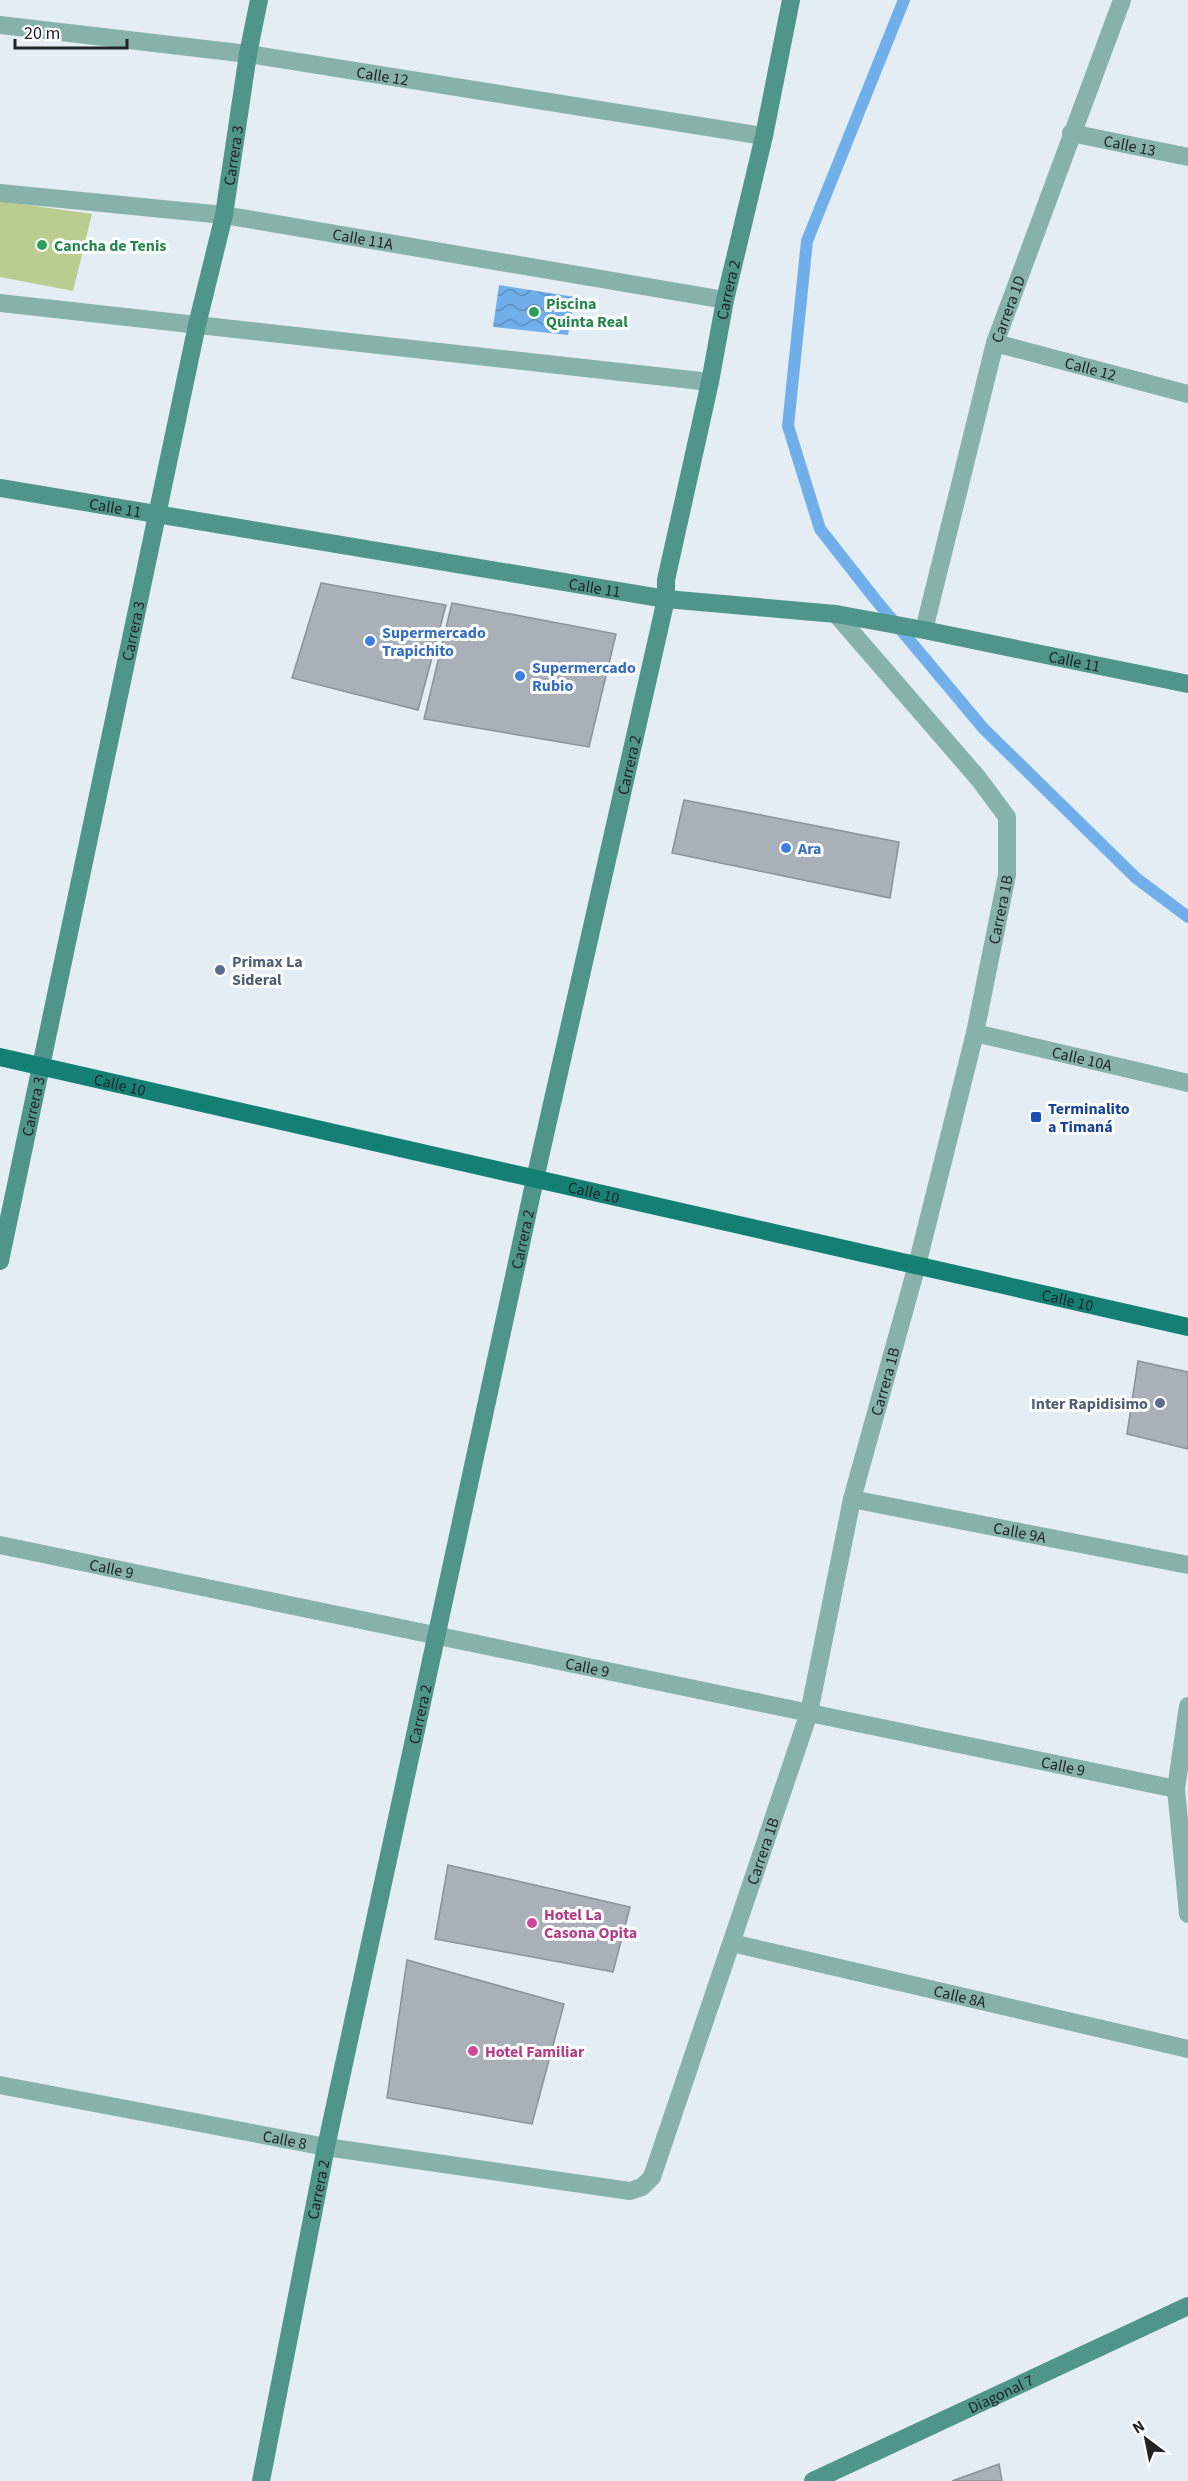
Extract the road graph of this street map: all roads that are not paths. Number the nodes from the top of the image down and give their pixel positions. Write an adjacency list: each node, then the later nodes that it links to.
1 (260, 0): 5 (main road, Carrera 3)
2 (791, 0): 7 (main road, Carrera 2)
3 (1122, 0): 6 (street, Carrera 1D)
4 (0, 25): 5 (street, Calle 12)
5 (248, 54): 7 (street, Calle 12); 10 (main road, Carrera 3)
6 (1071, 132): 8 (street, Calle 13); 14 (street, Carrera 1D)
7 (764, 136): 11 (main road, Carrera 2)
8 (1188, 157)
9 (0, 193): 10 (street, Calle 11A)
10 (224, 215): 11 (street, Calle 11A); 13 (main road, Carrera 3)
11 (725, 300): 15 (main road, Carrera 2)
12 (0, 303): 13 (street)
13 (196, 325): 15 (street); 18 (main road, Carrera 3)
14 (995, 343): 16 (street, Calle 12); 21 (street, Carrera 1D)
15 (710, 382): 19 (main road, Carrera 2)
16 (1188, 394)
17 (0, 488): 18 (main road, Calle 11)
18 (157, 515): 19 (main road, Calle 11); 25 (main road, Carrera 3)
19 (666, 598): 20 (main road, Calle 11); 27 (main road, Carrera 2)
20 (836, 614): 21 (main road, Calle 11); 23 (street, Carrera 1B)
21 (924, 630): 22 (main road, Calle 11)
22 (1188, 684)
23 (975, 1033): 26 (street, Calle 10A); 29 (street, Carrera 1B)
24 (0, 1057): 25 (main road, Calle 10)
25 (42, 1067): 27 (main road, Calle 10); 28 (main road, Carrera 3)
26 (1188, 1083)
27 (535, 1179): 29 (main road, Calle 10); 34 (main road, Carrera 2)
28 (0, 1261)
29 (917, 1265): 30 (main road, Calle 10); 31 (street, Carrera 1B)
30 (1188, 1327)
31 (852, 1499): 33 (street, Calle 9A); 36 (street, Carrera 1B)
32 (0, 1545): 34 (street, Calle 9)
33 (1188, 1565)
34 (437, 1635): 36 (street, Calle 9); 42 (main road, Carrera 2)
35 (1188, 1707): 37 (street)
36 (809, 1713): 37 (street, Calle 9); 39 (street, Carrera 1B)
37 (1176, 1789): 38 (street)
38 (1188, 1914)
39 (732, 1943): 40 (street, Calle 8A); 43 (street, Carrera 1B)
40 (1188, 2049)
41 (0, 2085): 42 (street, Calle 8)
42 (326, 2147): 43 (street, Calle 8); 45 (main road, Carrera 2)
43 (642, 2187)
44 (1188, 2306): 46 (main road, Diagonal 7)
45 (261, 2481)
46 (813, 2481)

